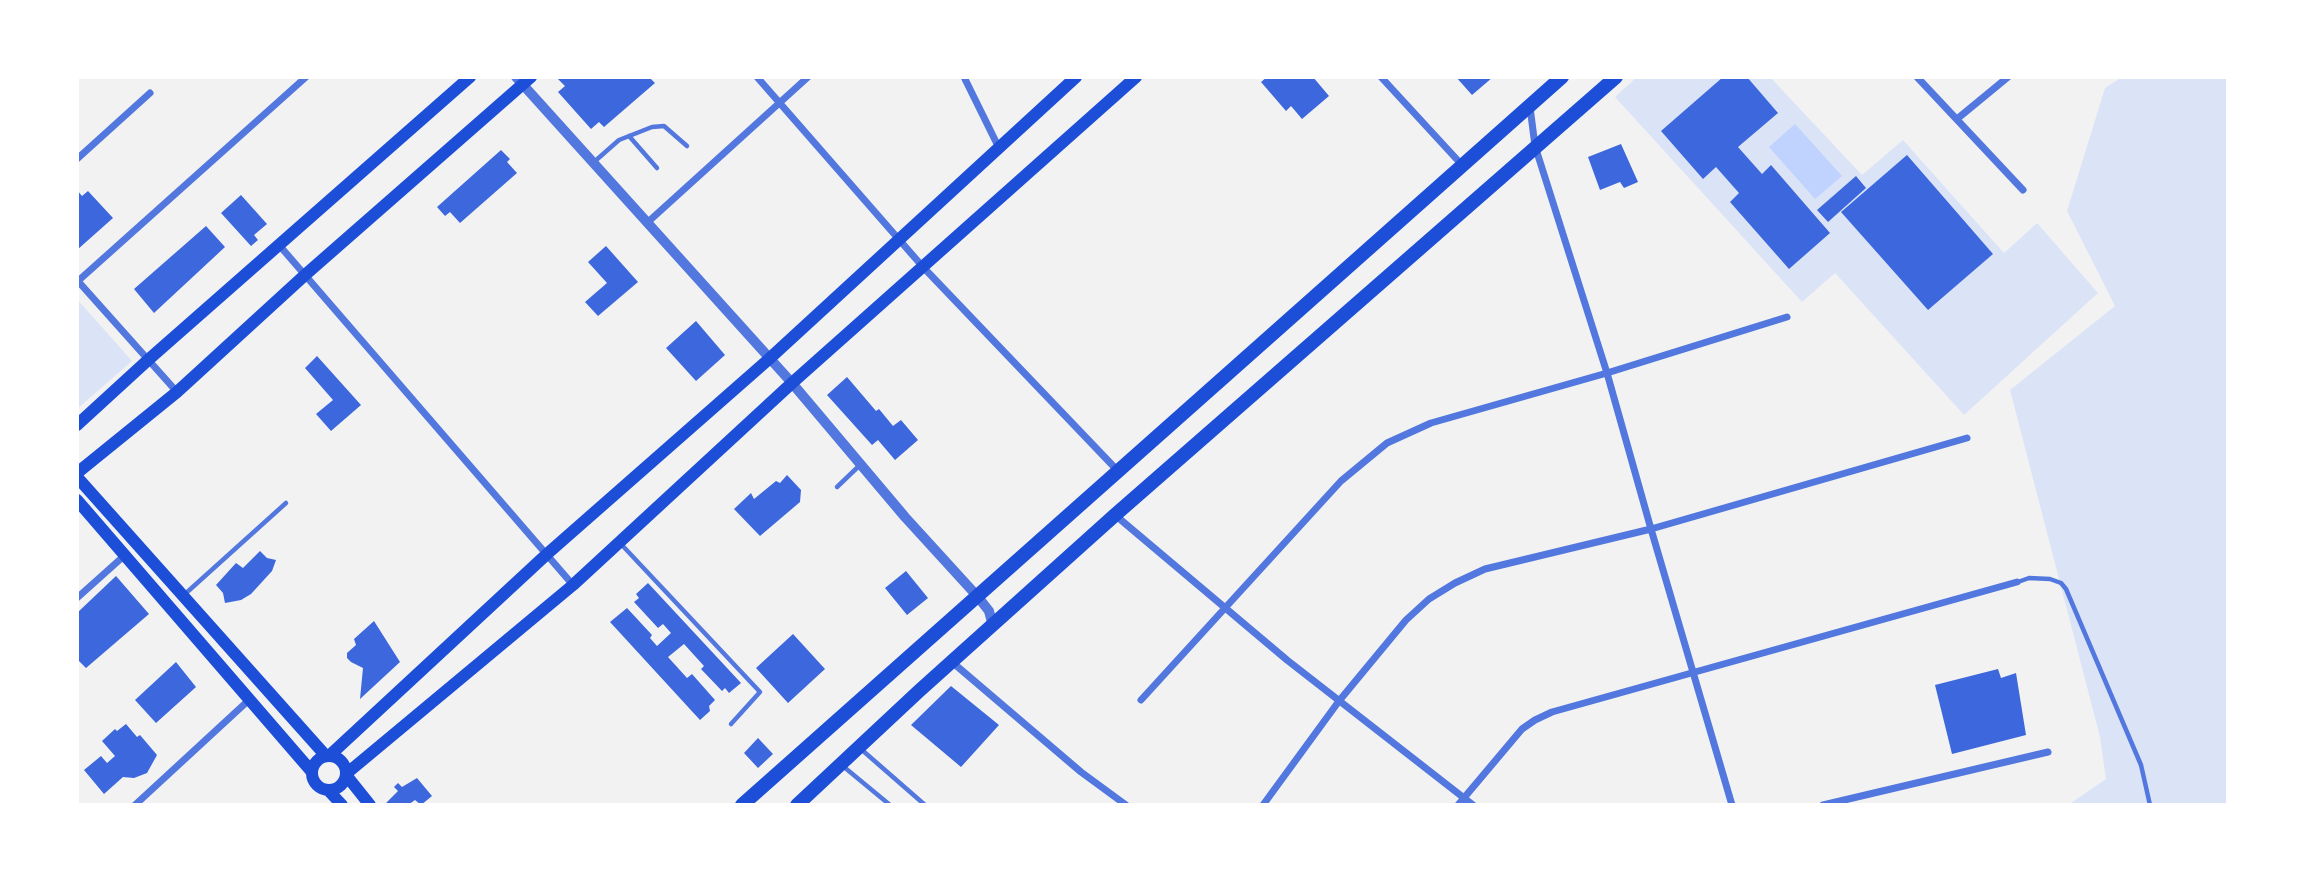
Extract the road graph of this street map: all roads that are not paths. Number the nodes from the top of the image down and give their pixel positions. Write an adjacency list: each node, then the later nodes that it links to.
1 (306, 77): 32 (street)
2 (470, 77): 29 (main road)
3 (757, 77): 15 (street)
4 (808, 77): 15 (street)
5 (964, 77): 20 (street)
6 (1076, 77): 20 (main road)
7 (1136, 77): 30 (main road)
8 (1381, 77): 24 (street)
9 (1562, 77): 16 (main road)
10 (1616, 77): 21 (main road)
11 (1917, 77): 17 (street)
12 (2008, 77): 17 (street)
13 (523, 79): 23 (street); 31 (main road)
14 (150, 93): 22 (street)
15 (778, 103): 27 (street); 28 (street)
16 (1530, 106): 21 (street); 24 (main road)
17 (1957, 119): 26 (street)
18 (629, 136): 19 (lane); 23 (lane); 25 (lane)
19 (687, 146)
20 (998, 146): 28 (main road)
21 (1535, 146): 36 (street); 47 (main road)
22 (77, 159)
23 (593, 162): 27 (street)
24 (1462, 165): 42 (main road)
25 (657, 168)
26 (2023, 190)
27 (648, 222): 34 (street)
28 (899, 239): 30 (street); 34 (main road)
29 (279, 246): 31 (street); 35 (main road)
30 (923, 267): 37 (main road); 42 (street)
31 (305, 275): 38 (main road); 50 (street)
32 (77, 281): 35 (street)
33 (1787, 317): 36 (street)
34 (769, 359): 37 (street); 50 (main road)
35 (148, 360): 38 (street); 39 (main road)
36 (1607, 373): 48 (street); 57 (street)
37 (792, 383): 41 (street); 49 (main road)
38 (177, 392): 43 (main road)
39 (77, 425)
40 (1967, 438): 48 (street)
41 (860, 464): 44 (lane); 55 (street)
42 (1117, 470): 55 (main road)
43 (77, 475): 54 (main road)
44 (837, 487)
45 (77, 500): 51 (main road)
46 (286, 503): 54 (lane)
47 (1115, 515): 57 (street); 58 (main road)
48 (1651, 529): 60 (street); 63 (street)
49 (619, 542): 53 (main road); 64 (lane)
50 (547, 554): 53 (street); 67 (main road)
51 (125, 555): 56 (street); 61 (main road)
52 (2017, 582): 60 (street); 86 (lane)
53 (573, 585): 70 (main road)
54 (185, 595): 67 (main road)
55 (978, 597): 58 (street); 76 (main road)
56 (77, 598)
57 (1223, 608): 62 (street); 63 (street)
58 (993, 626): 59 (main road)
59 (952, 662): 65 (main road); 80 (street)
60 (1693, 673): 72 (street); 84 (street)
61 (250, 698): 69 (main road); 74 (street)
62 (1141, 700)
63 (1339, 701): 72 (street); 81 (street)
64 (732, 724)
65 (858, 747): 68 (main road); 79 (lane)
66 (2048, 752): 85 (street)
67 (328, 756): 69 (main road); 70 (main road)
68 (840, 764): 77 (main road); 78 (lane)
69 (312, 772): 71 (main road)
70 (346, 775): 71 (main road); 75 (main road)
71 (328, 790): 73 (main road)
72 (1464, 798): 82 (street); 83 (street)
73 (340, 804)
74 (135, 805)
75 (370, 805)
76 (742, 805)
77 (797, 805)
78 (890, 805)
79 (925, 805)
80 (1126, 805)
81 (1263, 805)
82 (1458, 805)
83 (1473, 805)
84 (1732, 805)
85 (1824, 805)
86 (2150, 805)

